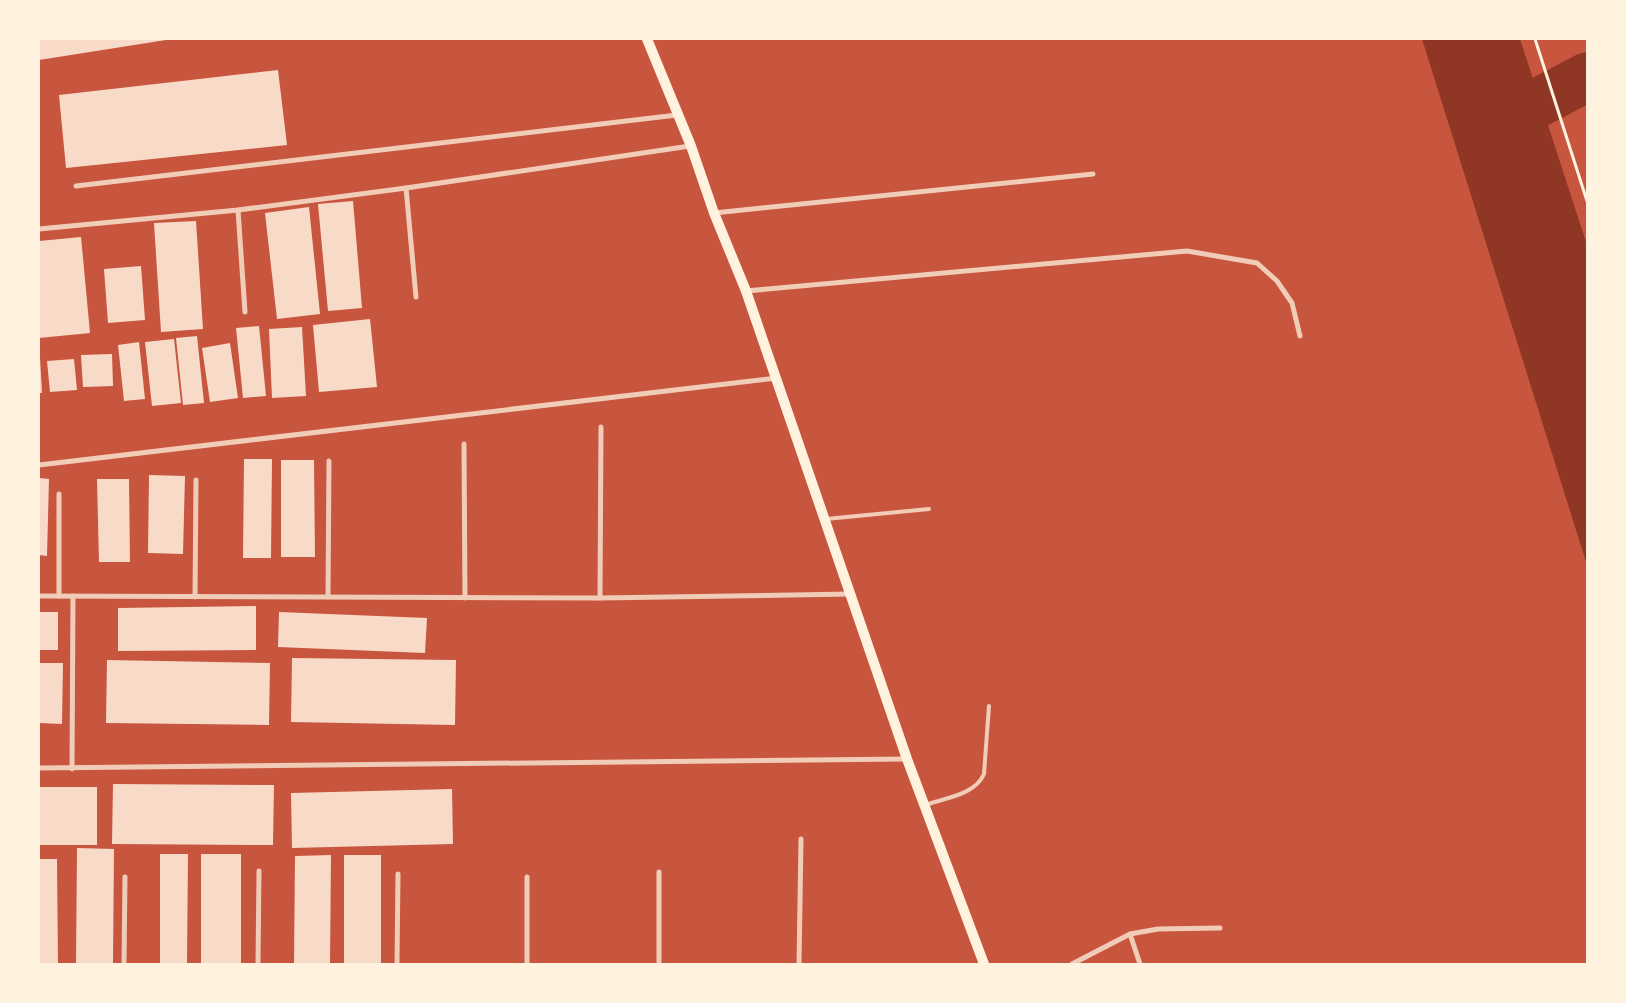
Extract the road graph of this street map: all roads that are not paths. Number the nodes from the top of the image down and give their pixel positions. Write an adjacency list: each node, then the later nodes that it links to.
1 (647, 39): 2 (main road)
2 (678, 115): 3 (main road); 5 (street)
3 (691, 146): 6 (street); 8 (main road)
4 (1093, 174): 8 (street)
5 (76, 186)
6 (406, 188): 7 (street); 11 (street)
7 (238, 210): 9 (street); 12 (street)
8 (714, 213): 10 (main road)
9 (39, 229)
10 (746, 291): 13 (street); 14 (main road)
11 (416, 297)
12 (245, 312)
13 (1300, 336)
14 (776, 378): 18 (street); 22 (main road)
15 (601, 427): 30 (street)
16 (464, 444): 29 (street)
17 (329, 460): 28 (street)
18 (39, 465)
19 (196, 480): 27 (street)
20 (59, 494): 25 (street)
21 (928, 509): 22 (lane)
22 (825, 519): 23 (main road)
23 (851, 594): 30 (street); 32 (main road)
24 (39, 596): 25 (street)
25 (59, 596): 26 (street)
26 (73, 596): 27 (street); 34 (street)
27 (195, 597): 28 (street)
28 (328, 597): 29 (street)
29 (465, 598): 30 (street)
30 (600, 598)
31 (989, 706): 35 (lane)
32 (907, 759): 34 (street); 35 (main road)
33 (39, 768): 34 (street)
34 (72, 769)
35 (924, 805): 50 (main road)
36 (801, 839): 49 (street)
37 (259, 871): 45 (street)
38 (659, 872): 48 (street)
39 (398, 874): 46 (street)
40 (527, 876): 47 (street)
41 (125, 877): 44 (street)
42 (1220, 928): 43 (street)
43 (1130, 934): 51 (street); 52 (street)
44 (124, 964)
45 (258, 964)
46 (397, 964)
47 (527, 964)
48 (659, 964)
49 (799, 964)
50 (984, 964)
51 (1072, 964)
52 (1140, 964)

